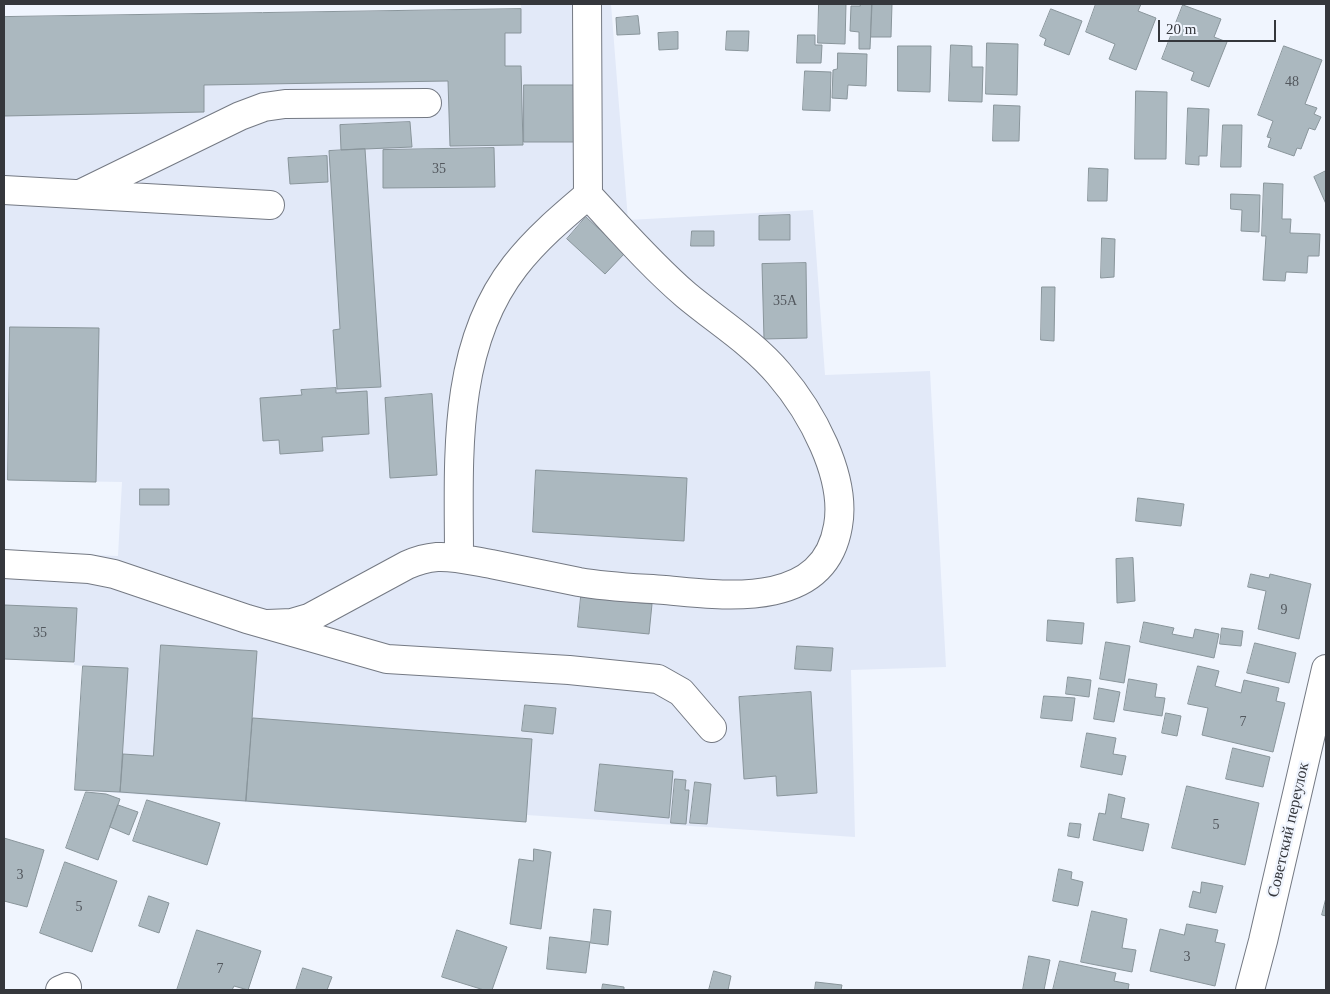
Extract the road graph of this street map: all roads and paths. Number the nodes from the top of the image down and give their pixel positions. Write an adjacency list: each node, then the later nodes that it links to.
1 (588, 4): 5 (street)
2 (427, 103): 4 (street)
3 (4, 190): 4 (street)
4 (80, 194): 6 (street)
5 (588, 195): 7 (street); 7 (street)
6 (270, 206)
7 (459, 558): 9 (street)
8 (4, 564): 9 (street)
9 (267, 624): 11 (street)
10 (1326, 669): 12 (street, Советский переулок)
11 (712, 728)
12 (1250, 990)

